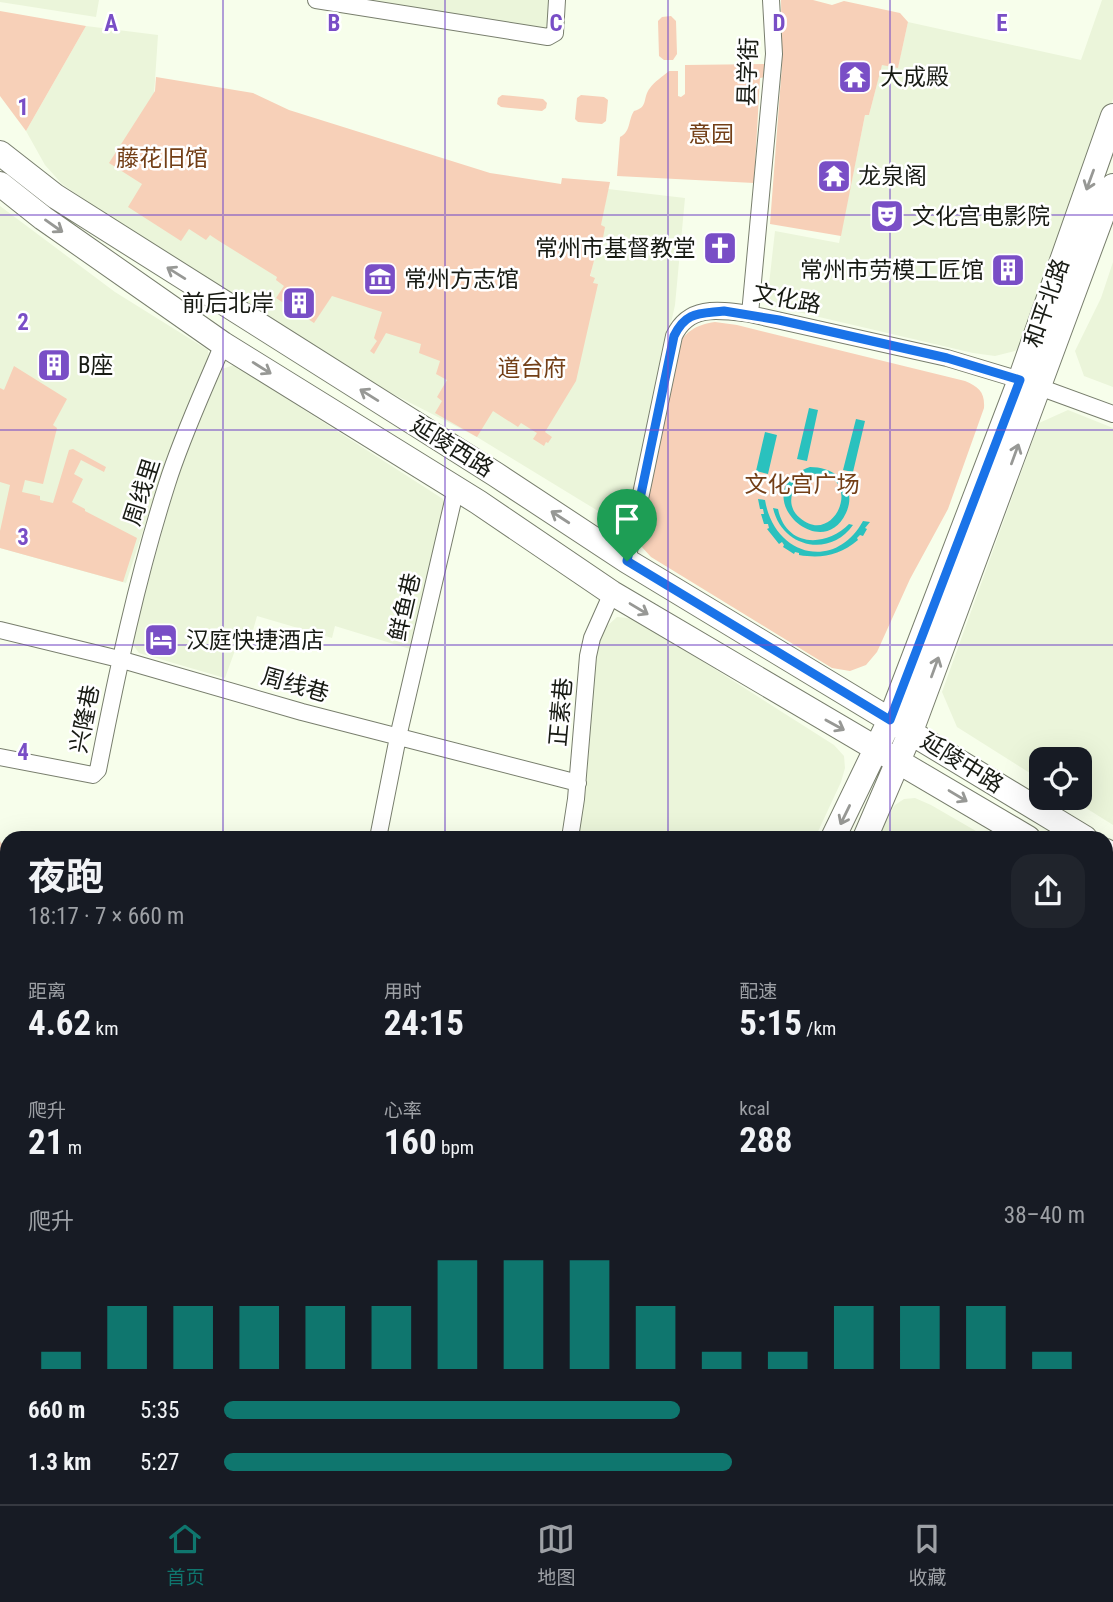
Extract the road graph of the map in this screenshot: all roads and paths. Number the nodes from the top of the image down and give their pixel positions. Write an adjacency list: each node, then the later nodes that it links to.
1 (316, 0): 2 (street)
2 (557, 0)
3 (771, 0): 8 (street, 县学街)
4 (1113, 116): 10 (main road, 和平北路, one-way to 10)
5 (0, 153): 13 (main road, 延陵西路, one-way to 5)
6 (0, 184): 9 (main road, 延陵西路, one-way to 9)
7 (1113, 186): 10 (main road, 和平北路)
8 (750, 314): 10 (street, 文化路); 13 (street, 文化路)
9 (223, 344): 12 (main road, 延陵西路, one-way to 12); 16 (street, 周线里)
10 (1030, 383): 11 (street, 文化路); 17 (main road, 和平北路)
11 (1113, 414)
12 (456, 488): 14 (main road, 延陵西路); 18 (street, 鲜鱼巷)
13 (627, 561): 17 (main road, 延陵西路)
14 (612, 593): 19 (main road, 延陵西路, one-way to 19); 22 (street, 正素巷)
15 (0, 630): 16 (street, 周线巷)
16 (119, 659): 18 (street, 周线巷); 20 (street, 兴隆巷)
17 (901, 725): 19 (main road, 和平北路); 21 (main road, 和平北路); 28 (main road, 延陵中路)
18 (398, 737): 22 (street, 周线巷); 23 (street, 鲜鱼巷)
19 (877, 748): 21 (main road, 延陵西路); 25 (main road, 和平北路, one-way to 25)
20 (0, 757)
21 (900, 762): 26 (main road, 和平北路); 27 (main road, 延陵西路, one-way to 27)
22 (578, 783): 24 (street, 正素巷)
23 (379, 831)
24 (571, 831)
25 (836, 831)
26 (868, 831)
27 (1016, 831)
28 (1074, 831)

